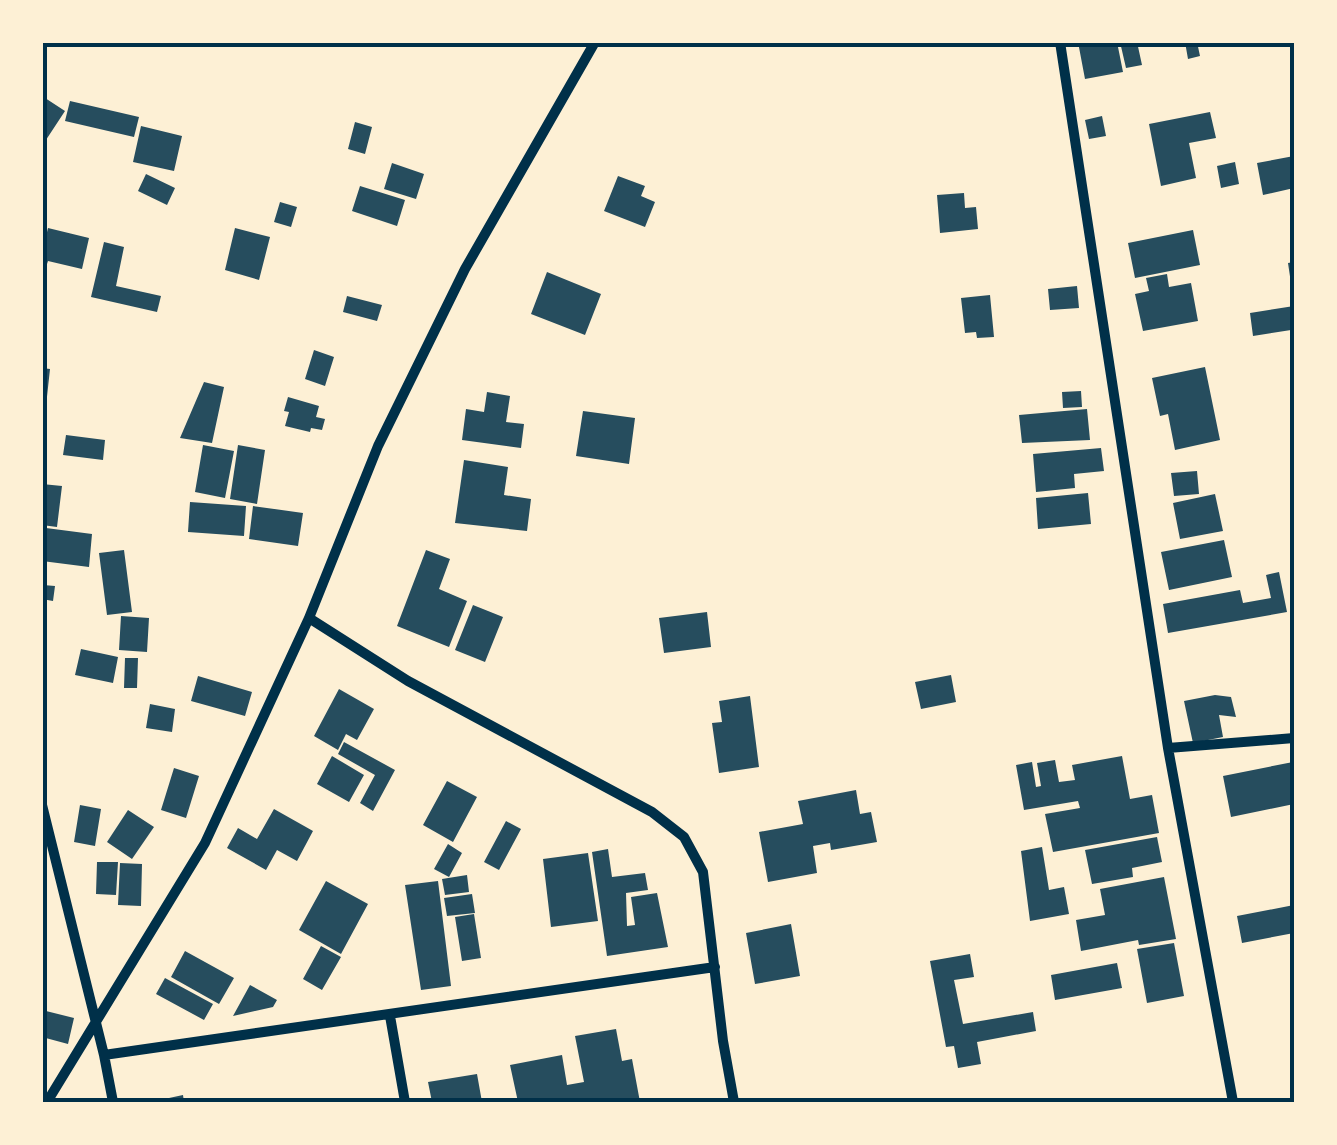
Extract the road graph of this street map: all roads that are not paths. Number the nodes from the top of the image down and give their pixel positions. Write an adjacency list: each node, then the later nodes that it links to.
1 (595, 42): 3 (street)
2 (1060, 42): 5 (street)
3 (309, 618): 7 (street); 9 (street)
4 (1294, 738): 5 (street)
5 (1168, 748): 15 (street)
6 (42, 805): 9 (street)
7 (715, 967): 8 (street); 14 (street)
8 (390, 1016): 10 (street); 13 (street)
9 (94, 1023): 10 (street); 11 (street)
10 (104, 1055): 12 (street)
11 (47, 1102)
12 (113, 1102)
13 (405, 1102)
14 (734, 1102)
15 (1232, 1102)

